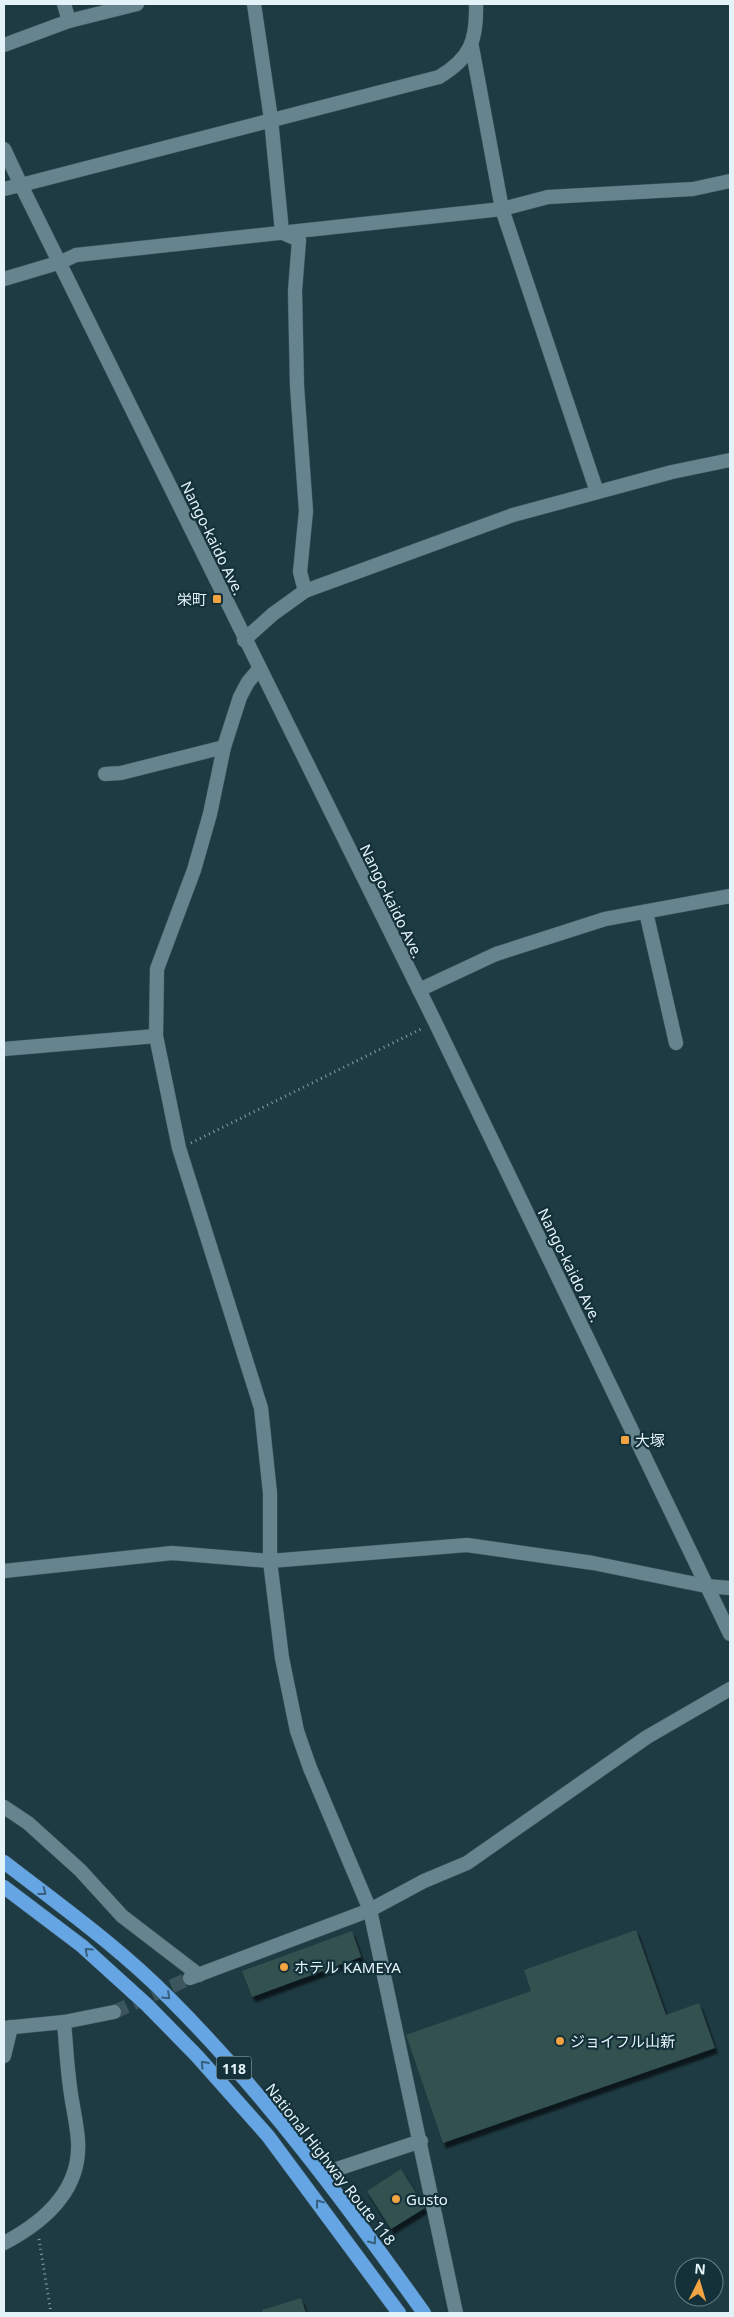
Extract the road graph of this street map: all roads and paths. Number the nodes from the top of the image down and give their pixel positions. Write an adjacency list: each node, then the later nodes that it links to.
1 (64, 4): 5 (street)
2 (137, 4): 5 (street)
3 (254, 4): 8 (street)
4 (476, 4): 7 (street)
5 (69, 21): 6 (street)
6 (4, 45)
7 (472, 47): 8 (street); 13 (street)
8 (271, 119): 11 (street); 14 (street)
9 (4, 149): 11 (street, Nango-kaido Ave.)
10 (730, 181): 13 (street)
11 (21, 185): 12 (street); 15 (street, Nango-kaido Ave.)
12 (4, 189)
13 (502, 209): 14 (street); 18 (street)
14 (282, 232): 15 (street); 19 (street)
15 (61, 262): 16 (street); 20 (street, Nango-kaido Ave.)
16 (4, 279)
17 (730, 460): 18 (street)
18 (597, 492): 19 (street)
19 (305, 591): 20 (street)
20 (244, 640): 21 (street, Nango-kaido Ave.)
21 (259, 669): 22 (street); 26 (street, Nango-kaido Ave.)
22 (224, 747): 23 (street); 28 (street)
23 (105, 774)
24 (730, 896): 25 (street)
25 (646, 912): 26 (street); 29 (street)
26 (419, 990): 27 (street, Nango-kaido Ave.)
27 (435, 1022): 31 (path); 34 (street, Nango-kaido Ave.)
28 (156, 1036): 30 (street); 31 (street)
29 (676, 1043)
30 (4, 1049)
31 (180, 1148): 32 (street)
32 (270, 1561): 33 (street); 34 (street); 41 (street)
33 (4, 1571)
34 (706, 1586): 35 (street); 36 (street, Nango-kaido Ave.)
35 (730, 1588)
36 (730, 1634)
37 (730, 1690): 41 (street)
38 (4, 1807): 41 (street)
39 (4, 1862): 47 (highway, National Highway Route 118 / 118, one-way to 47)
40 (4, 1887): 51 (highway, 118, one-way to 40)
41 (370, 1910): 46 (street)
42 (114, 2012): 43 (street)
43 (64, 2022): 44 (street); 48 (street)
44 (8, 2028): 45 (street)
45 (4, 2056)
46 (421, 2141): 47 (street); 53 (street)
47 (322, 2174): 52 (highway, National Highway Route 118 / 118, one-way to 52)
48 (37, 2223): 49 (street); 50 (path)
49 (4, 2243)
50 (51, 2313)
51 (399, 2313)
52 (424, 2313)
53 (456, 2313)

